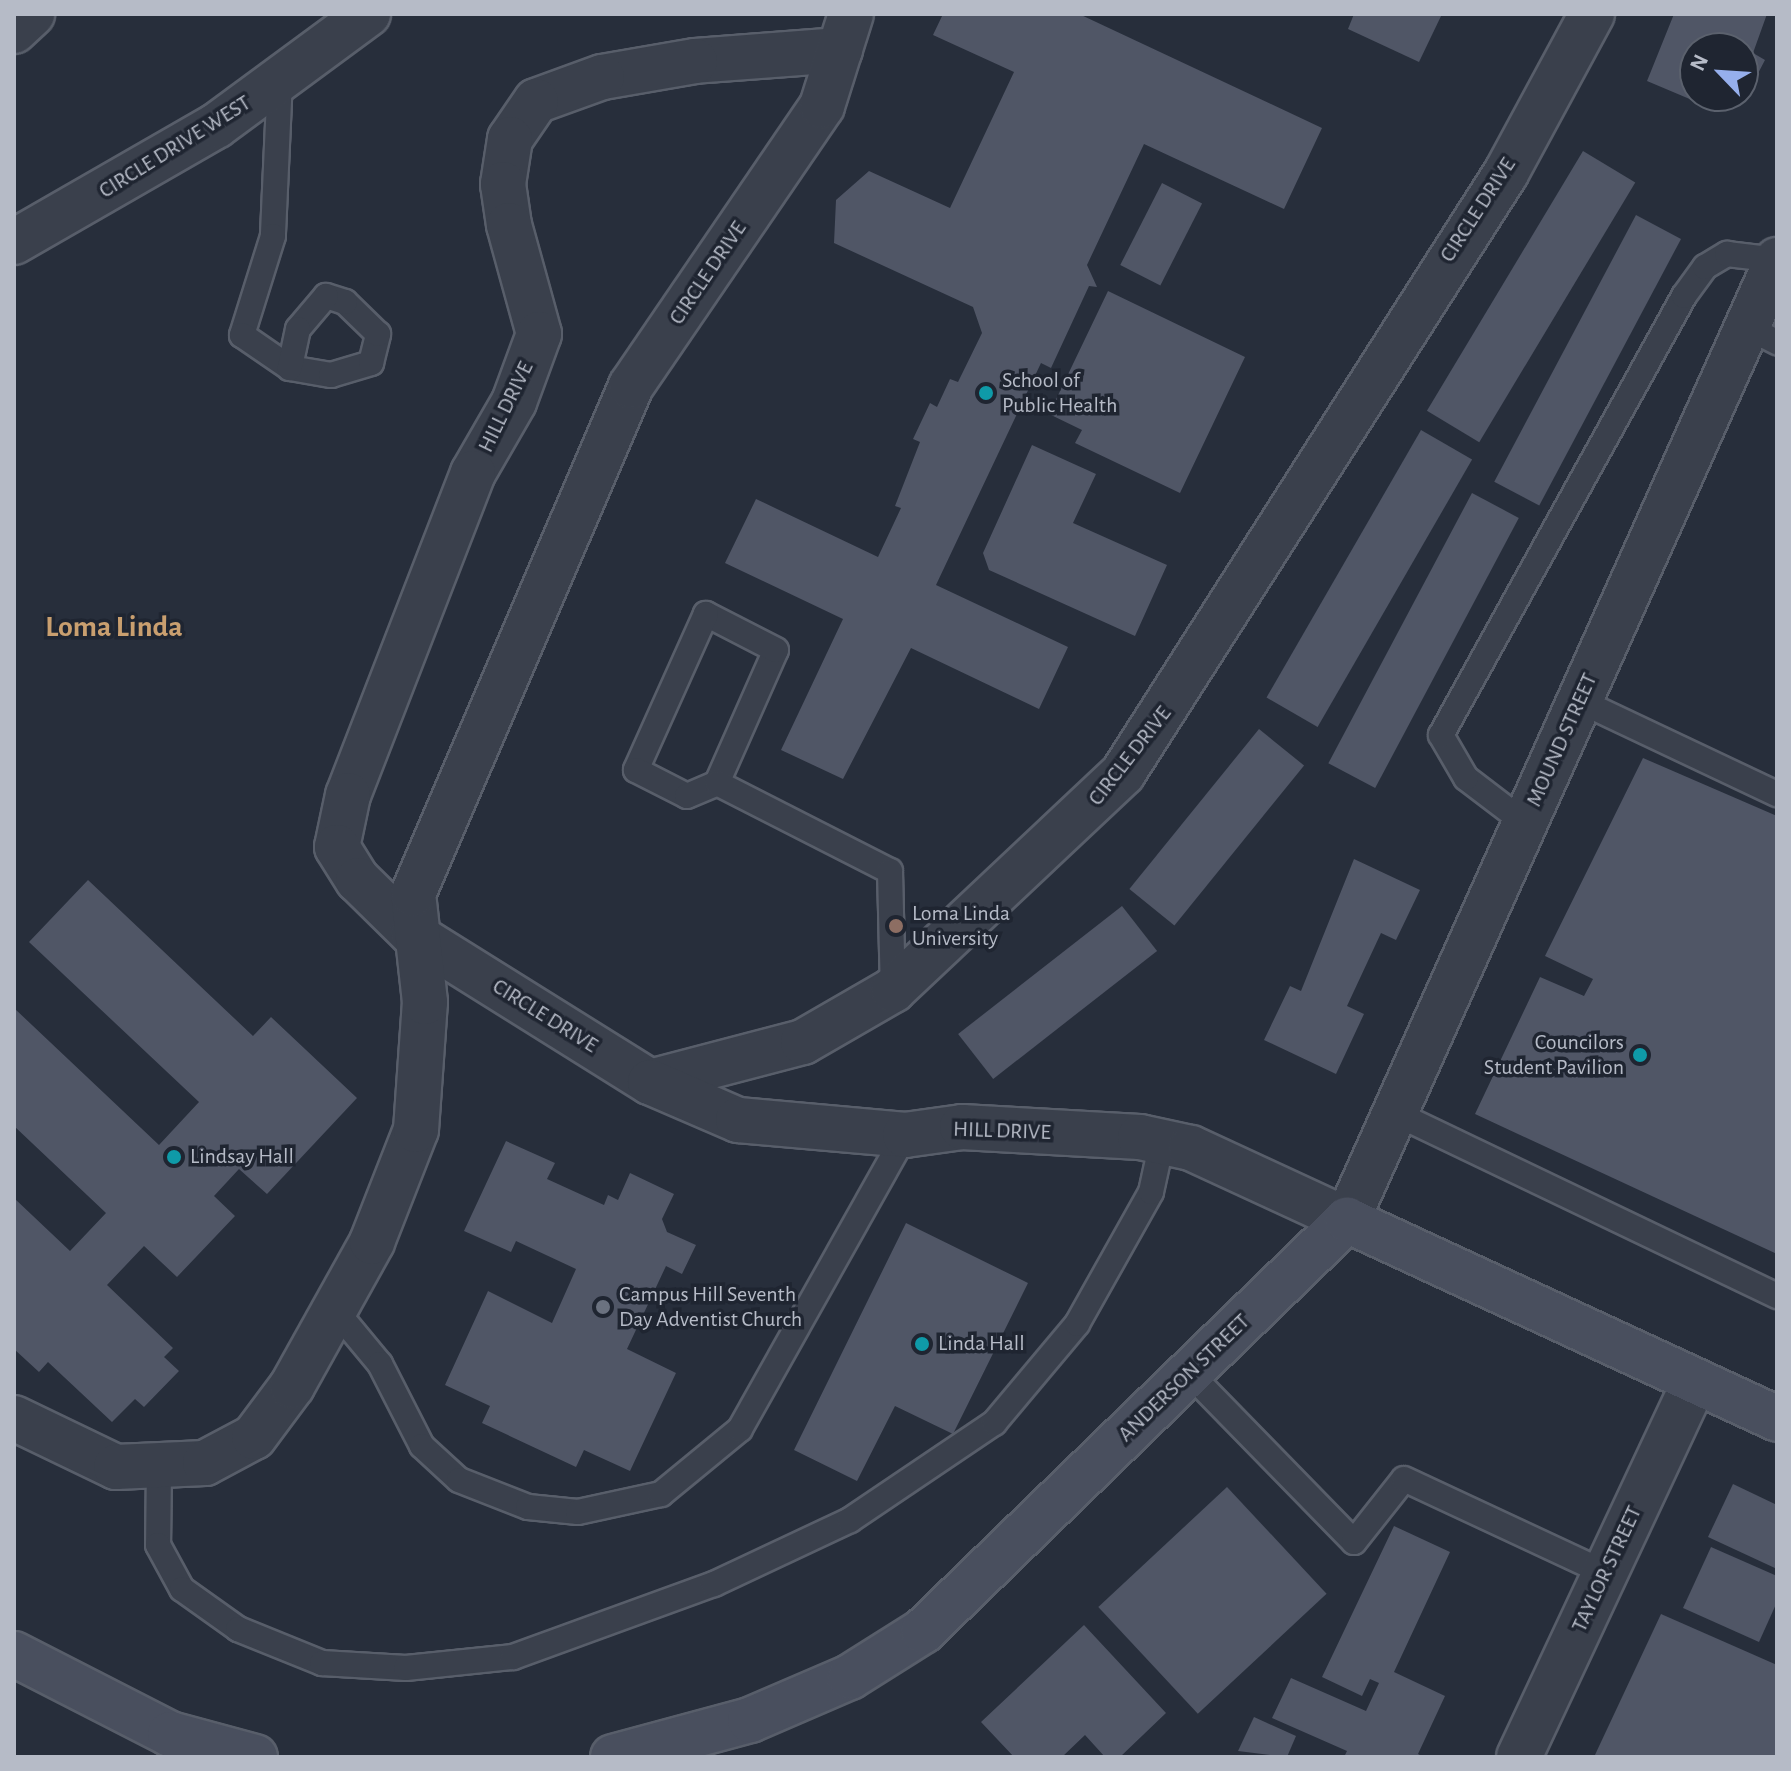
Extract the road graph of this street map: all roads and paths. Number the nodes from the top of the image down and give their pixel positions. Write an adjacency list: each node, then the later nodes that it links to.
1 (32, 14): 4 (street)
2 (368, 14): 6 (street, CIRCLE DRIVE WEST)
3 (1592, 14): 16 (street, CIRCLE DRIVE)
4 (14, 31)
5 (845, 32): 15 (street, CIRCLE DRIVE); 15 (street, HILL DRIVE)
6 (280, 79): 7 (street, CIRCLE DRIVE WEST); 10 (lane)
7 (14, 242)
8 (1777, 260): 9 (street, MOUND STREET); 14 (lane)
9 (1762, 334): 11 (street, MOUND STREET)
10 (290, 368)
11 (1580, 701): 13 (lane); 14 (street, MOUND STREET)
12 (717, 783): 12 (lane); 16 (lane)
13 (1777, 794)
14 (1525, 823): 18 (street, MOUND STREET)
15 (413, 934): 17 (street, CIRCLE DRIVE); 23 (street, CIRCLE DRIVE)
16 (893, 990): 17 (street, CIRCLE DRIVE)
17 (650, 1082): 19 (street, HILL DRIVE)
18 (1395, 1113): 21 (street, MOUND STREET); 22 (lane)
19 (905, 1135): 20 (street, HILL DRIVE); 23 (lane)
20 (1162, 1142): 21 (street, HILL DRIVE); 28 (lane)
21 (1347, 1220): 24 (main road, ANDERSON STREET); 25 (main road)
22 (1777, 1296)
23 (336, 1311): 28 (street, CIRCLE DRIVE)
24 (1189, 1373): 29 (lane); 31 (main road, ANDERSON STREET)
25 (1695, 1382): 27 (main road); 29 (street, TAYLOR STREET)
26 (14, 1418): 28 (street, CIRCLE DRIVE)
27 (1777, 1419)
28 (159, 1467)
29 (1606, 1573): 33 (street, TAYLOR STREET)
30 (14, 1654): 32 (main road)
31 (627, 1756)
32 (255, 1757)
33 (1519, 1757)

